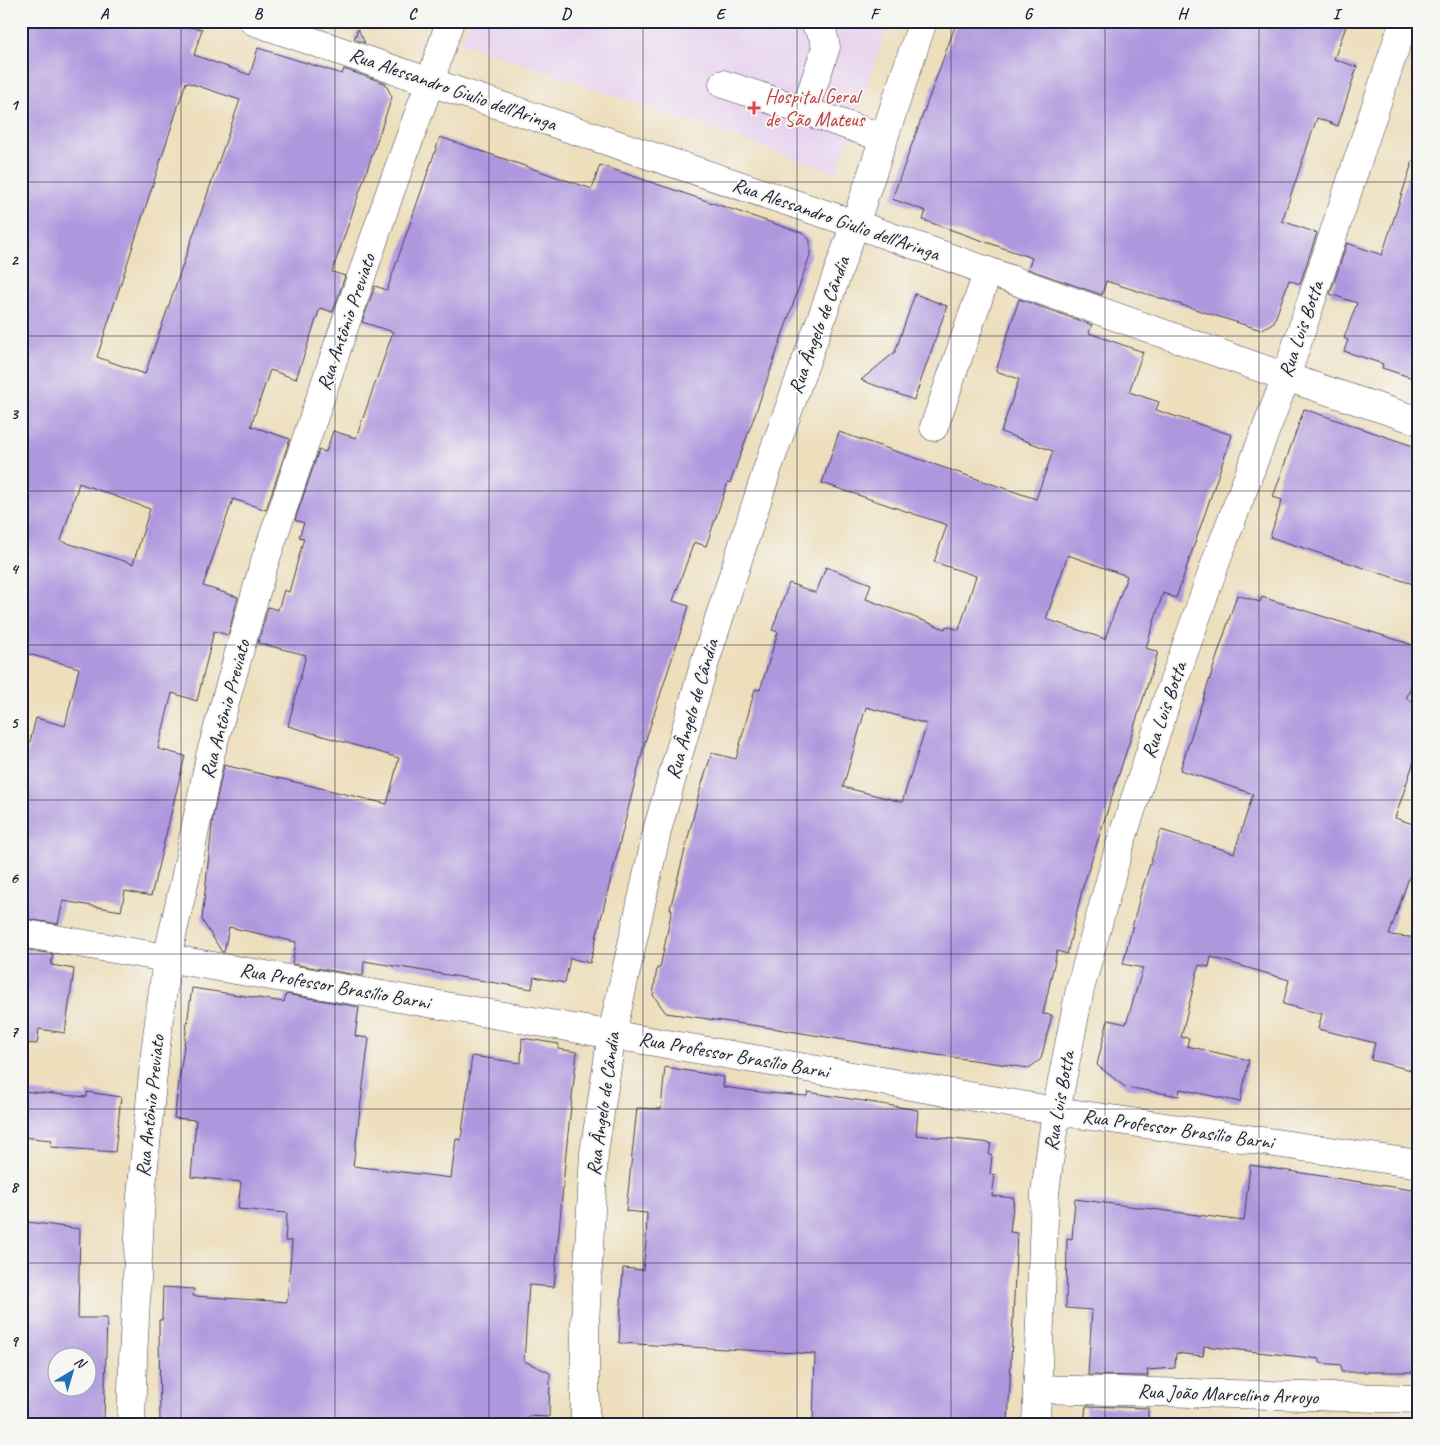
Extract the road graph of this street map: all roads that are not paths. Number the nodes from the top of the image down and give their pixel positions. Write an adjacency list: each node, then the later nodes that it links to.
1 (252, 21): 6 (street, Rua Alessandro Giulio dell'Aringa)
2 (450, 21): 6 (street, Rua Antônio Previato)
3 (813, 21): 8 (street)
4 (923, 21): 9 (street, Rua Ângelo de Cândia)
5 (1404, 21): 12 (street, Rua Luis Botta)
6 (430, 82): 10 (street, Rua Alessandro Giulio dell'Aringa); 16 (street, Rua Antônio Previato)
7 (723, 84): 8 (street)
8 (805, 111): 9 (street)
9 (884, 138): 10 (street, Rua Ângelo de Cândia)
10 (855, 224): 11 (street, Rua Alessandro Giulio dell'Aringa); 17 (street, Rua Ângelo de Cândia)
11 (988, 271): 12 (street, Rua Alessandro Giulio dell'Aringa); 14 (street)
12 (1286, 377): 13 (street, Rua Alessandro Giulio dell'Aringa); 18 (street, Rua Luis Botta)
13 (1419, 421)
14 (934, 427)
15 (21, 933): 16 (street, Rua Professor Brasílio Barni)
16 (168, 958): 17 (street, Rua Professor Brasílio Barni); 22 (street, Rua Antônio Previato)
17 (612, 1034): 18 (street, Rua Professor Brasílio Barni); 23 (street, Rua Ângelo de Cândia)
18 (1056, 1111): 19 (street, Rua Professor Brasílio Barni); 20 (street, Rua Luis Botta)
19 (1419, 1164)
20 (1037, 1389): 21 (street, Rua João Marcelino Arroyo); 24 (street, Rua Luis Botta)
21 (1419, 1399)
22 (131, 1424)
23 (585, 1424)
24 (1036, 1424)

